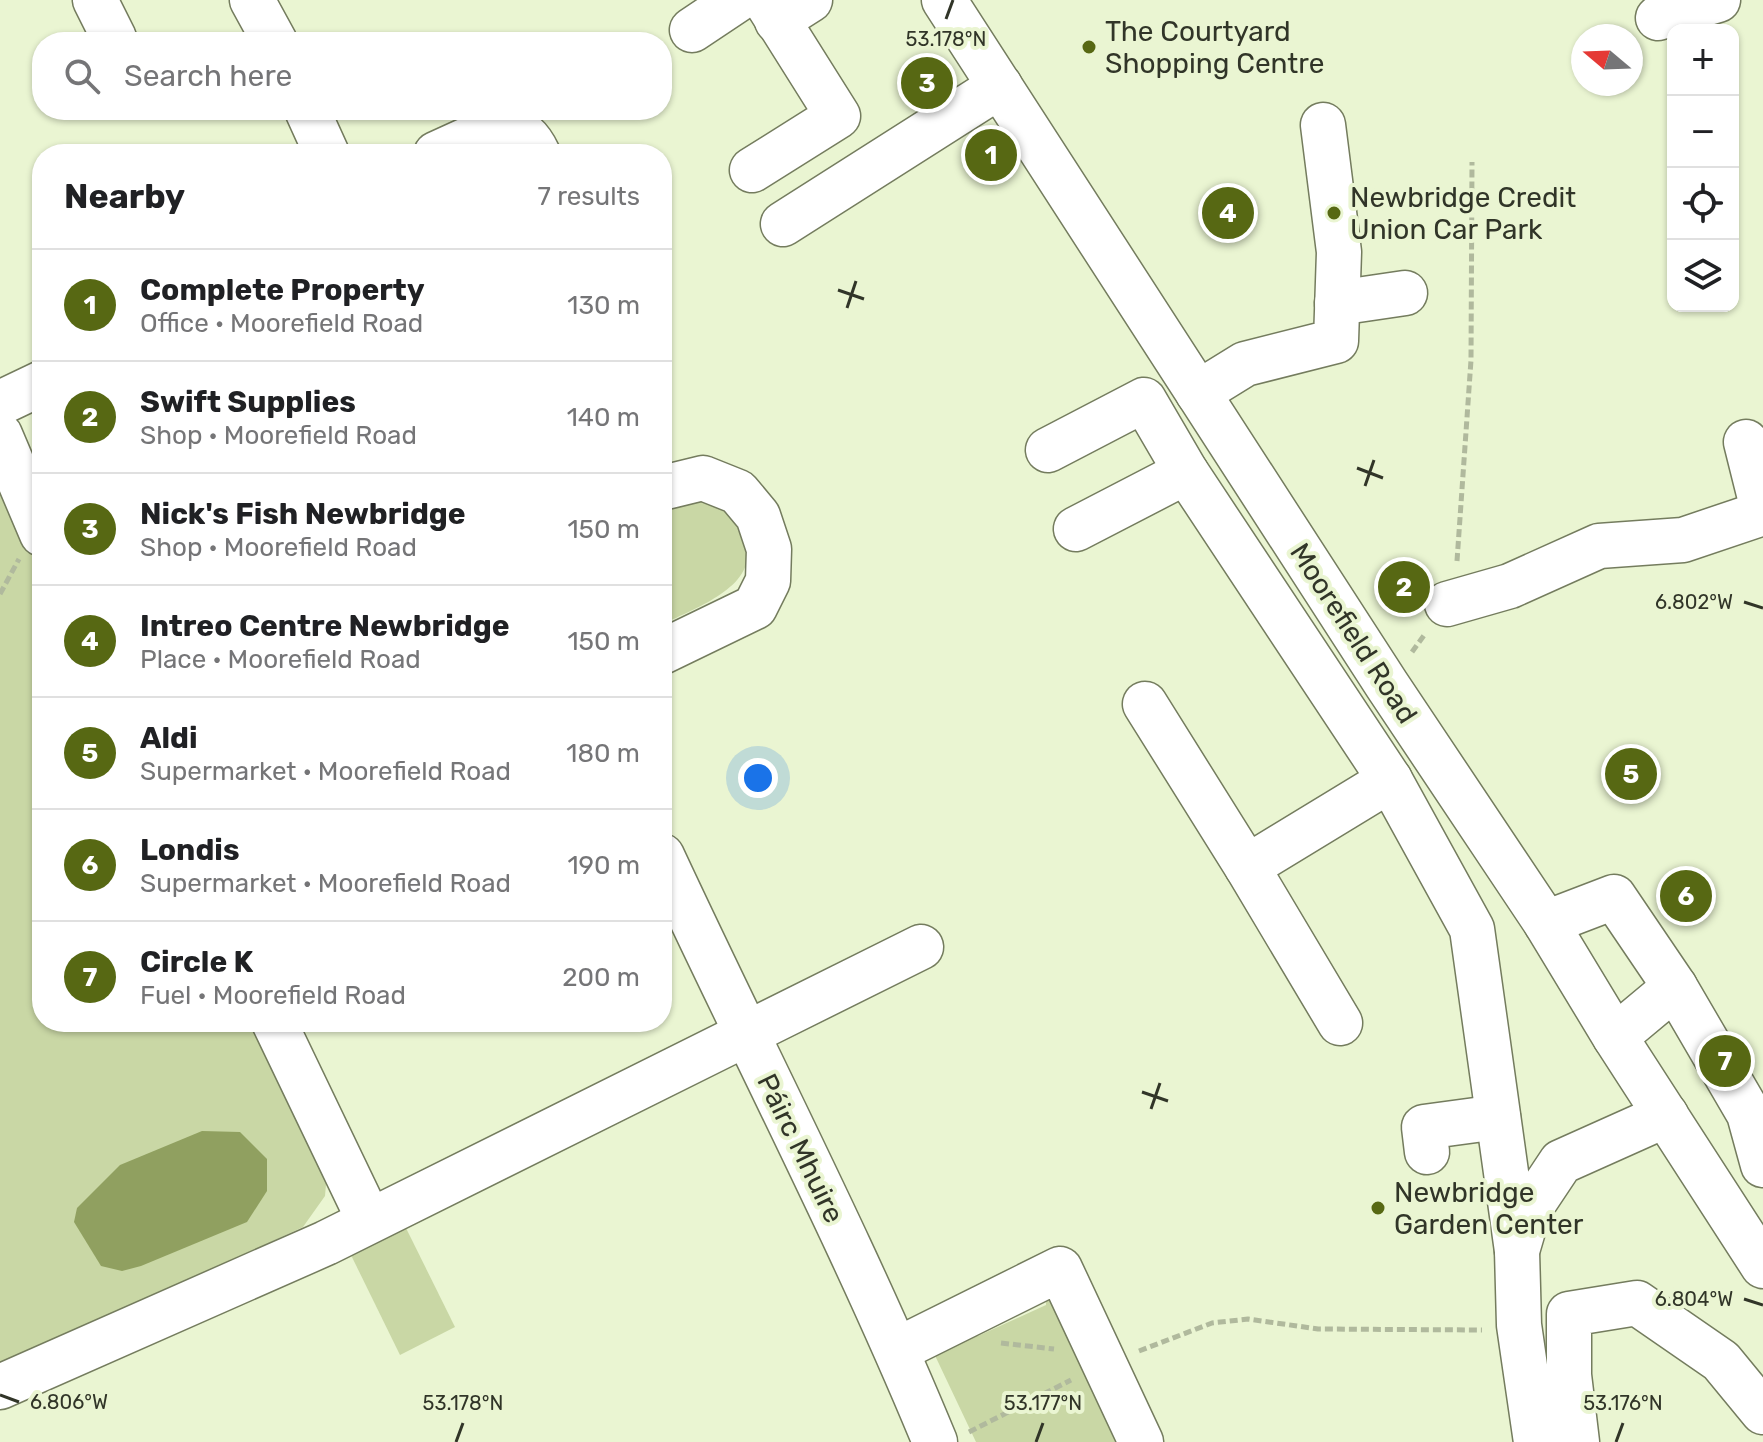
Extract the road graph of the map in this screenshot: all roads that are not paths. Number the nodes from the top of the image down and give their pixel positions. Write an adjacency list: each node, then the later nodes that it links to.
1 (95, 0): 9 (street)
2 (252, 0): 10 (street)
3 (737, 0): 8 (street)
4 (944, 0): 11 (street, Moorefield Road)
5 (1718, 0): 7 (street)
6 (784, 7): 17 (street)
7 (1658, 18)
8 (692, 30)
9 (111, 32)
10 (270, 32)
11 (1000, 86): 18 (street); 22 (street, Moorefield Road)
12 (312, 120): 14 (street)
13 (1323, 125): 20 (street)
14 (322, 144)
15 (458, 144): 16 (street)
16 (533, 144)
17 (752, 170)
18 (783, 224)
19 (1405, 293): 20 (street)
20 (1337, 303): 22 (street)
21 (32, 388): 23 (street)
22 (1198, 393): 38 (street, Moorefield Road)
23 (0, 403)
24 (0, 435): 29 (street)
25 (1746, 442): 30 (street)
26 (1048, 450): 27 (street)
27 (1186, 472): 31 (street); 35 (street)
28 (672, 486): 33 (street)
29 (32, 510)
30 (1763, 511): 32 (street)
31 (1076, 529)
32 (1447, 604)
33 (672, 647)
34 (1145, 704): 36 (street)
35 (1390, 780): 36 (street); 46 (street)
36 (1247, 867): 41 (street)
37 (672, 878): 43 (street, Páirc Mhuire)
38 (1546, 923): 40 (street); 44 (street, Moorefield Road)
39 (921, 947): 43 (street)
40 (1675, 987): 44 (street); 48 (street)
41 (1340, 1023)
42 (279, 1032): 49 (street)
43 (744, 1033): 49 (street); 52 (street, Páirc Mhuire)
44 (1615, 1037): 45 (street, Moorefield Road)
45 (1666, 1115): 50 (street); 51 (street, Moorefield Road)
46 (1498, 1117): 47 (street); 50 (street)
47 (1427, 1152)
48 (1763, 1165)
49 (369, 1220): 53 (street)
50 (1517, 1251): 57 (street)
51 (1761, 1252)
52 (897, 1350): 55 (street, Páirc Mhuire); 56 (street)
53 (0, 1387)
54 (1763, 1412): 58 (street)
55 (950, 1438)
56 (1141, 1442)
57 (1536, 1442)
58 (1577, 1442)

